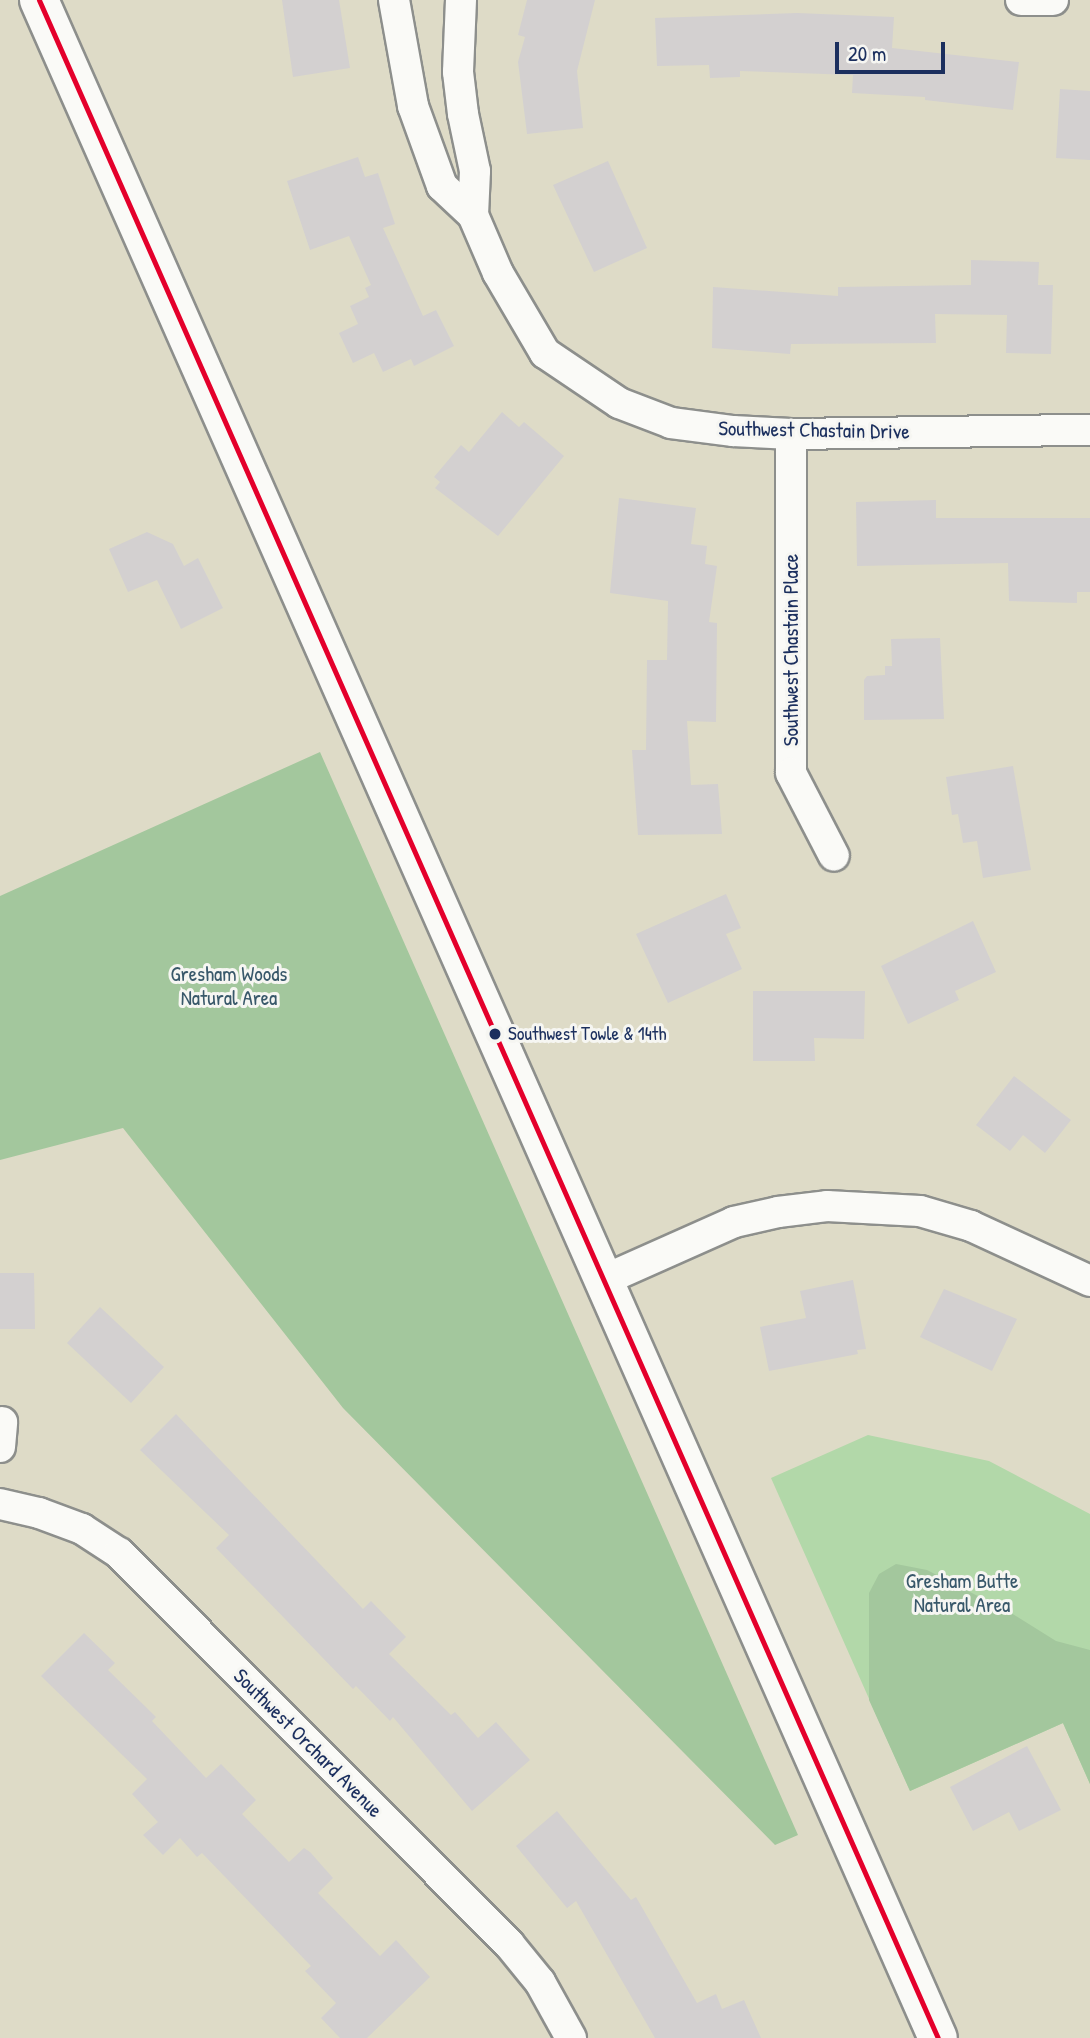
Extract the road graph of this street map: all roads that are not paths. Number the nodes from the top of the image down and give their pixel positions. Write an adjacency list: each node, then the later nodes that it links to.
1 (39, 0): 10 (main road)
2 (394, 0): 6 (street, Southwest Chastain Drive)
3 (461, 0): 6 (street, Southwest Chastain Drive)
4 (1021, 0): 5 (street)
5 (1054, 0)
6 (473, 215): 8 (street, Southwest Chastain Drive)
7 (1090, 430): 8 (street, Southwest Chastain Drive)
8 (791, 434): 9 (street, Southwest Chastain Place)
9 (834, 856)
10 (604, 1280): 11 (street); 14 (main road)
11 (1090, 1281)
12 (0, 1504): 13 (street, Southwest Orchard Avenue)
13 (571, 2038)
14 (938, 2038)

